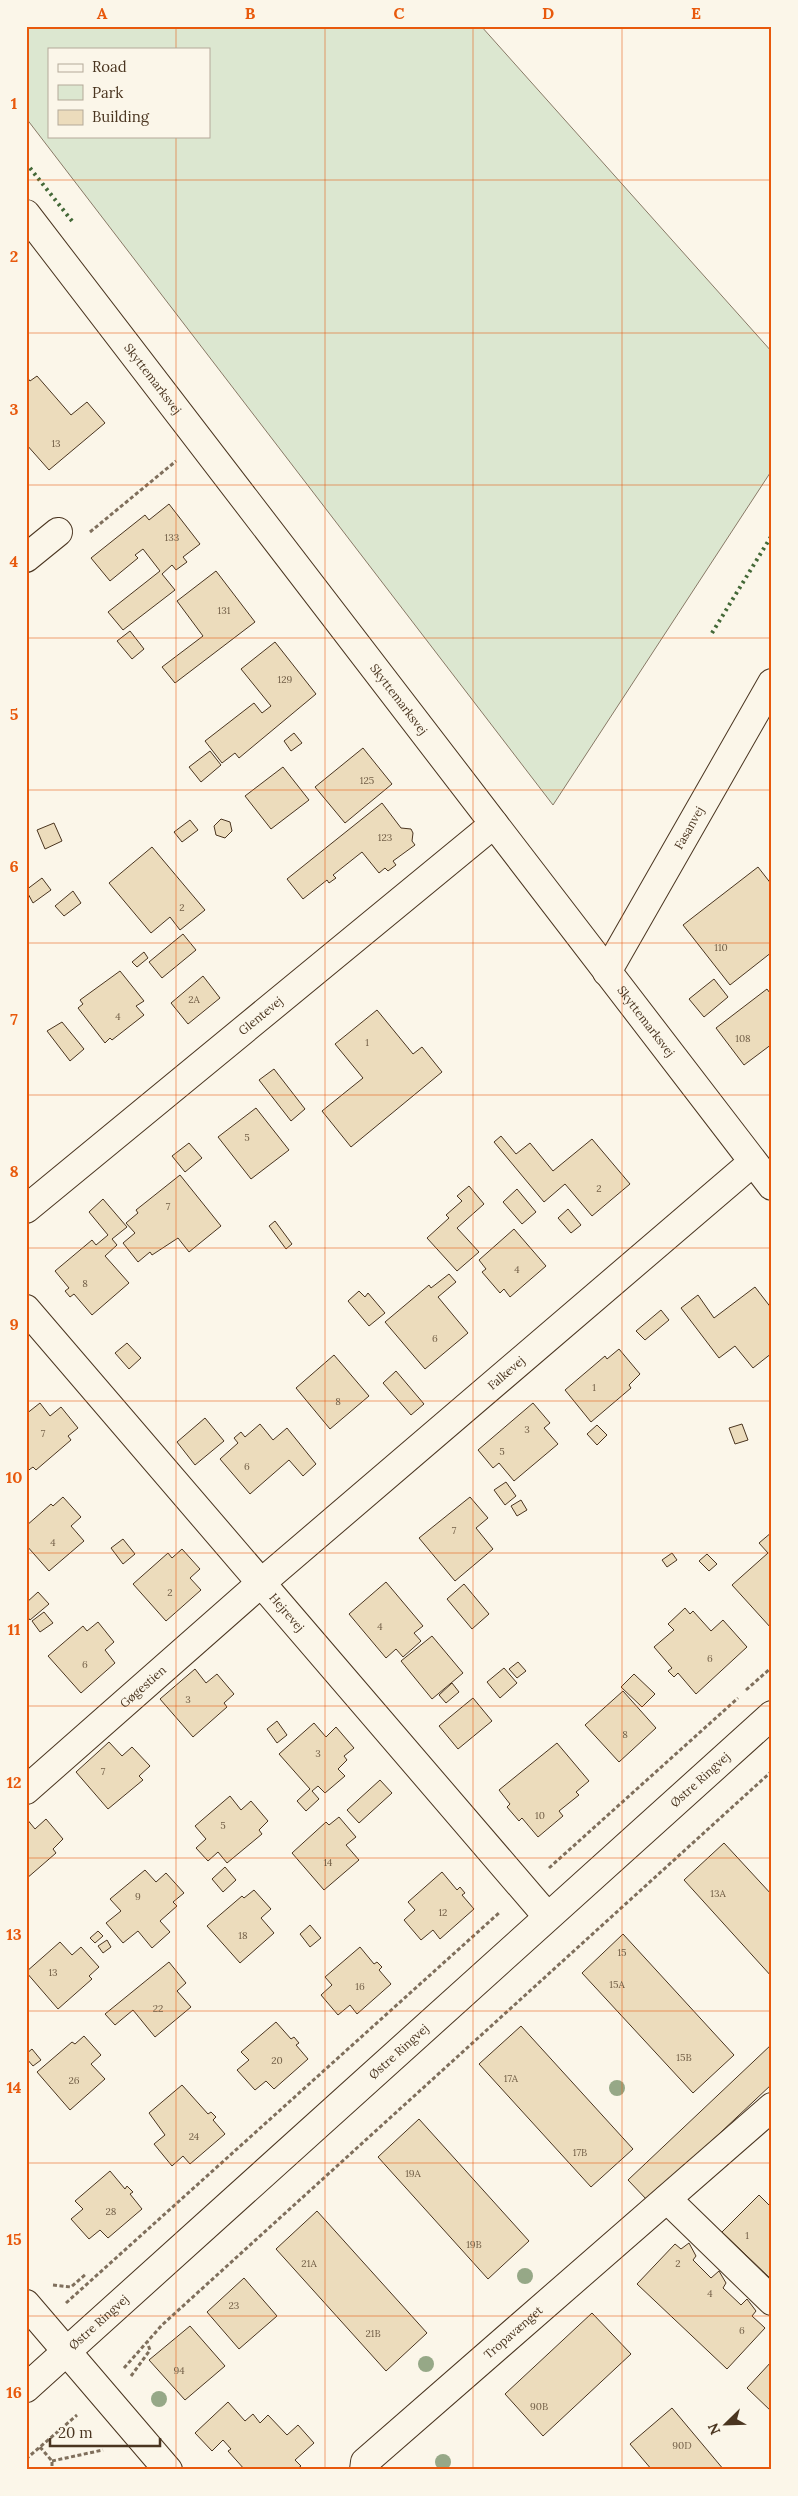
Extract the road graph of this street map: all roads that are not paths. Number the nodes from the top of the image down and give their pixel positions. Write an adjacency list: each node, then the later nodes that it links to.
1 (26, 214): 5 (street, Skyttemarksvej)
2 (58, 532): 3 (street)
3 (26, 558)
4 (772, 683): 6 (street, Fasanvej)
5 (494, 824): 6 (street, Skyttemarksvej); 9 (street, Glentevej)
6 (607, 972): 7 (street, Skyttemarksvej)
7 (753, 1162): 8 (street, Skyttemarksvej); 11 (street, Falkevej)
8 (772, 1186)
9 (26, 1209)
10 (26, 1309): 11 (street, Hejrevej)
11 (261, 1583): 13 (street, Gøgestien); 14 (street, Hejrevej)
12 (772, 1715): 14 (street, Østre Ringvej)
13 (26, 1790)
14 (547, 1916): 19 (street, Østre Ringvej)
15 (772, 2107): 16 (street, Tropavænget)
16 (667, 2199): 17 (street); 22 (street, Tropavænget)
17 (772, 2301)
18 (34, 2314): 19 (street)
19 (66, 2352): 20 (street, Østre Ringvej); 21 (street)
20 (26, 2388)
21 (168, 2470)
22 (364, 2470)

